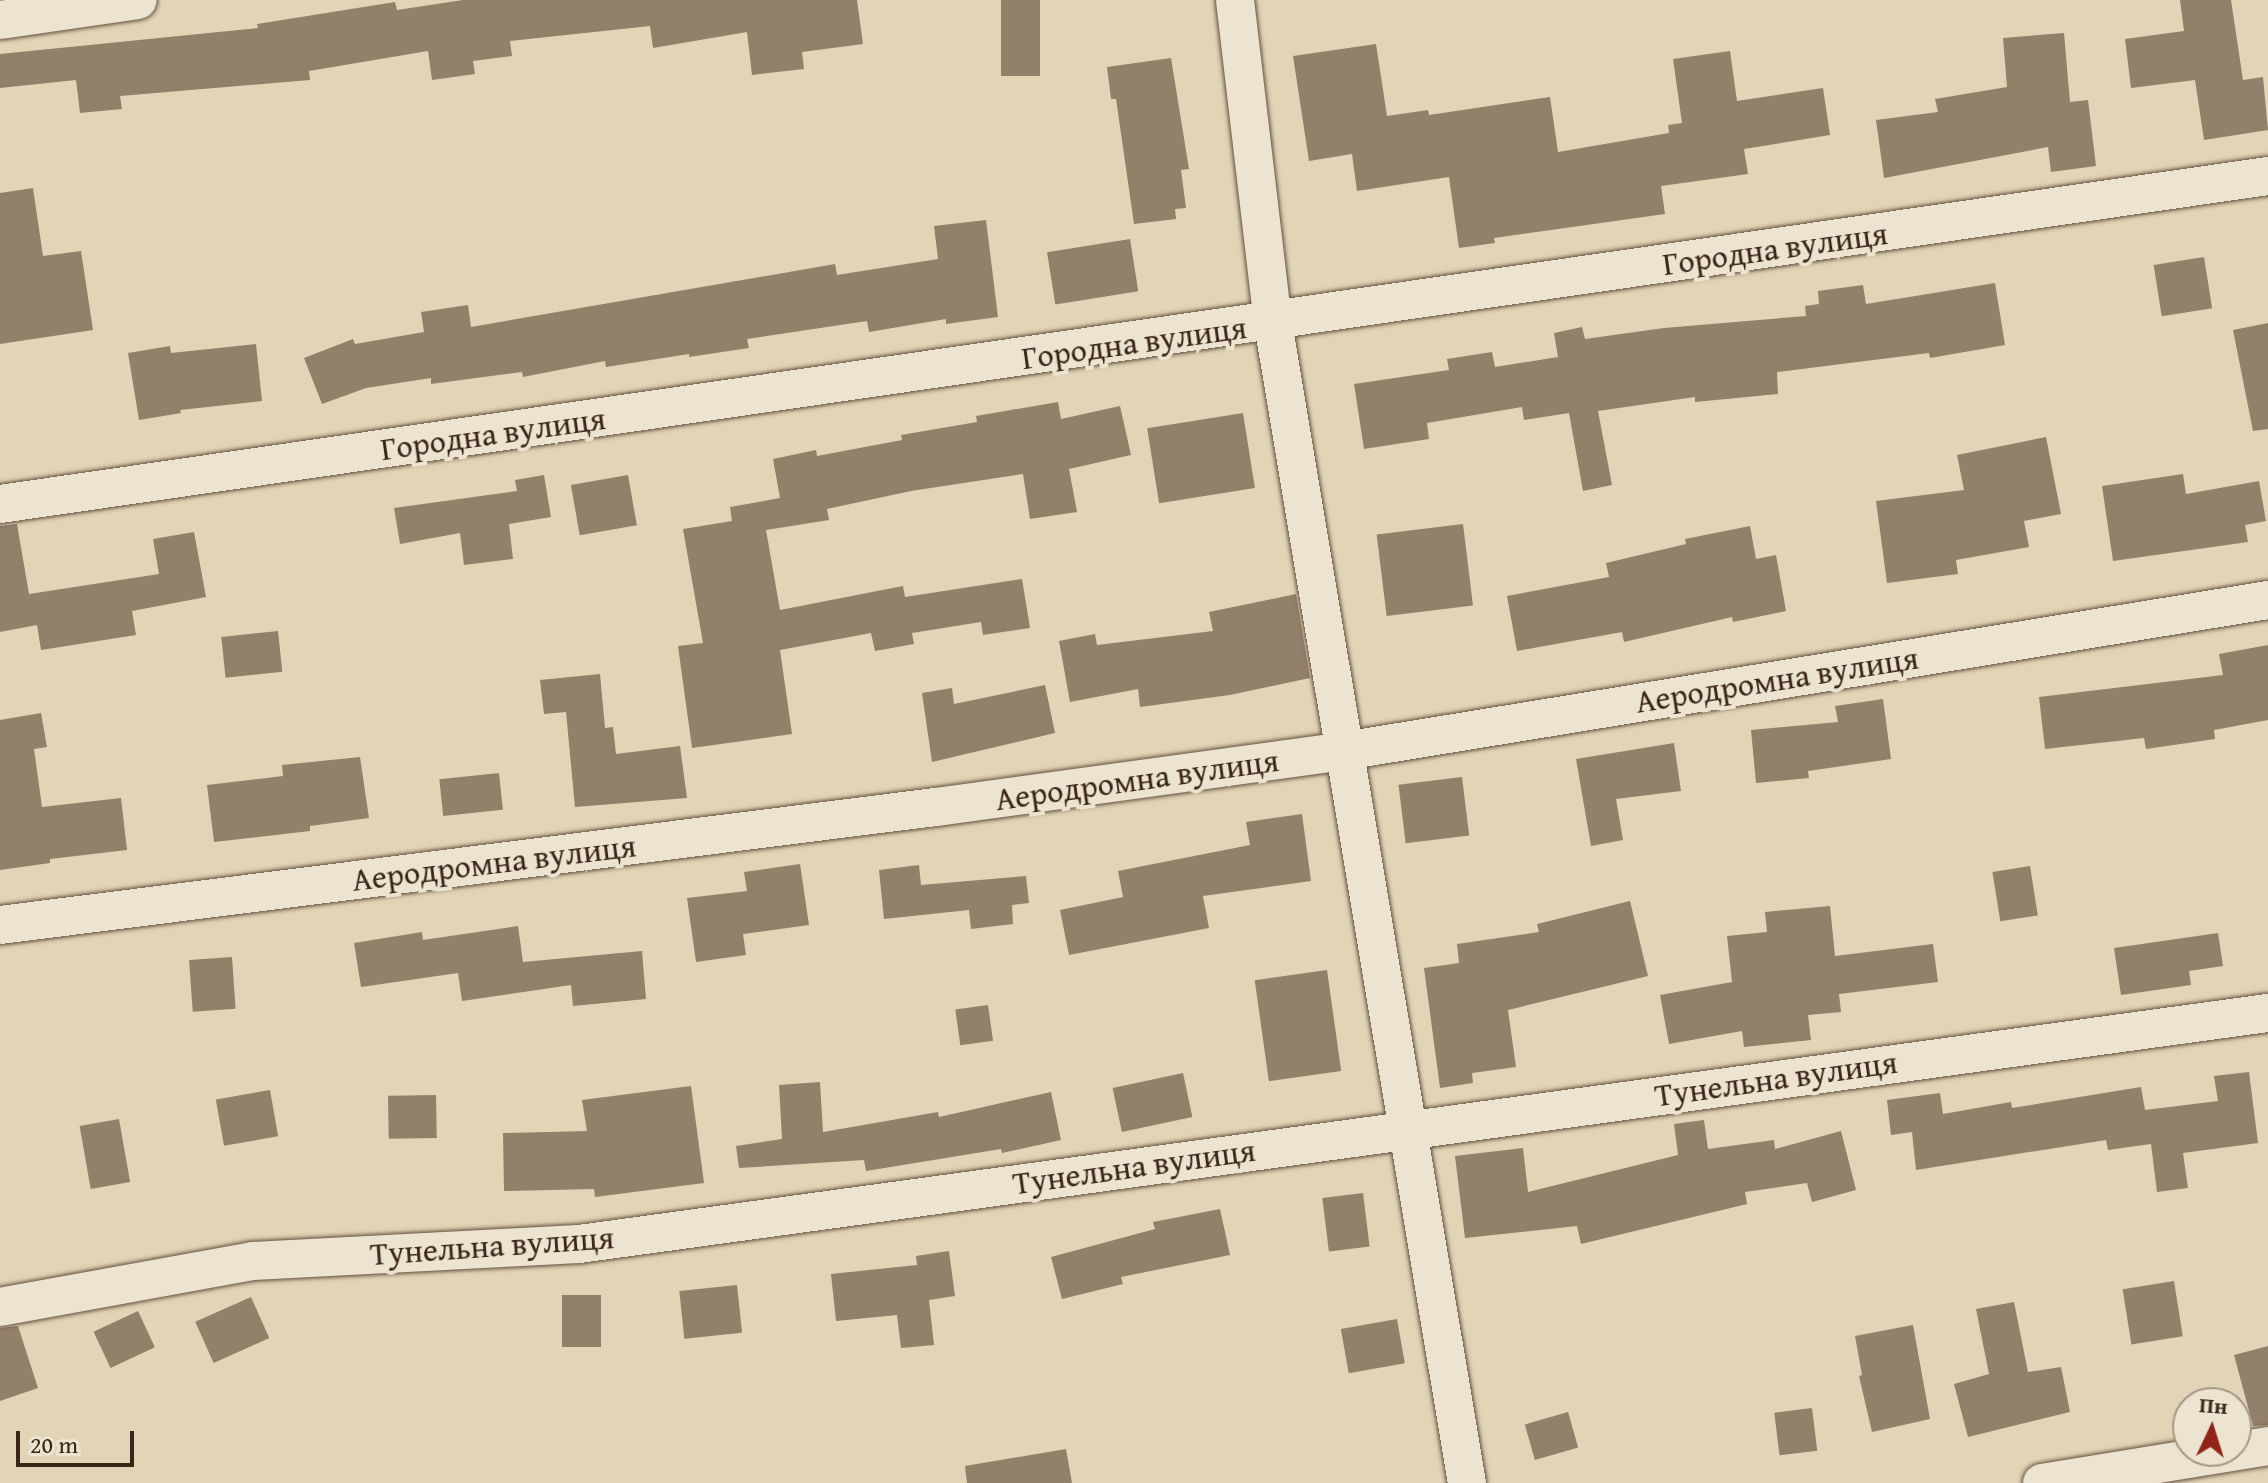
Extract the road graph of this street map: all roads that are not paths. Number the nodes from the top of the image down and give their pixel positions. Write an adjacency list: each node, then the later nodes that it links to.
1 (138, 0): 3 (street)
2 (1235, 0): 5 (street)
3 (0, 20)
4 (2268, 176): 5 (street, Городна вулиця)
5 (1273, 323): 6 (street, Городна вулиця); 8 (street)
6 (0, 504)
7 (2268, 600): 8 (street, Аеродромна вулиця)
8 (1344, 751): 9 (street, Аеродромна вулиця); 11 (street)
9 (0, 925)
10 (2268, 1013): 11 (street, Тунельна вулиця)
11 (1407, 1129): 12 (street, Тунельна вулиця); 14 (street)
12 (0, 1307)
13 (2268, 1446): 15 (street)
14 (1467, 1483)
15 (2042, 1483)

